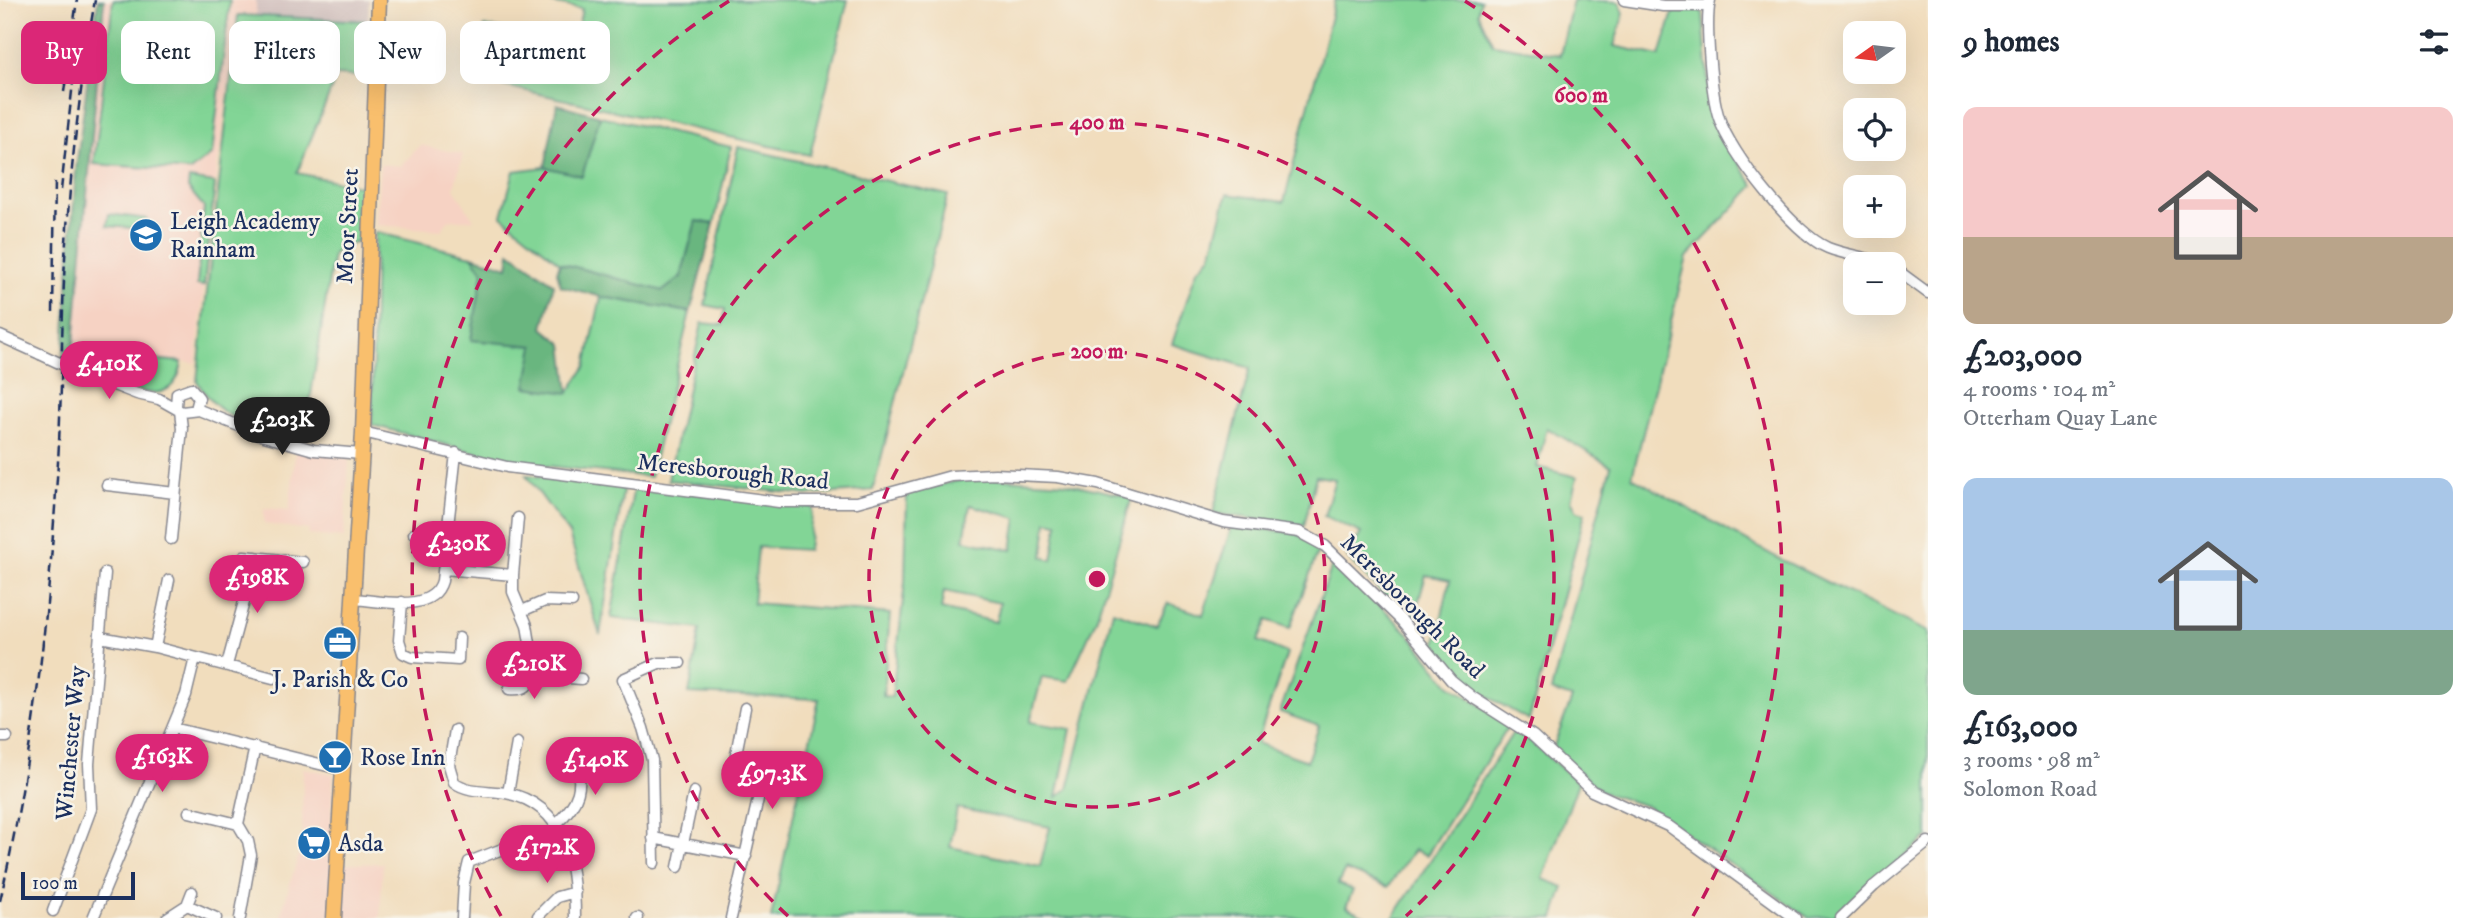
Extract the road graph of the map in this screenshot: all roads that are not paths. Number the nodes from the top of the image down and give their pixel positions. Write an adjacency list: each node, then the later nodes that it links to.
1 (379, 0): 13 (main road, Moor Street)
2 (1624, 0): 3 (street)
3 (1709, 3): 4 (street)
4 (1850, 252)
5 (1906, 277): 6 (street)
6 (1928, 293)
7 (0, 336): 9 (street, bridge)
8 (198, 396): 9 (street); 10 (street); 11 (street)
9 (177, 404): 10 (street); 12 (street)
10 (194, 410): 11 (street); 12 (street)
11 (216, 416): 15 (street)
12 (182, 428): 17 (street)
13 (363, 432): 14 (street, Meresborough Road); 15 (main road, Moor Street)
14 (456, 453): 20 (street); 75 (street, Meresborough Road)
15 (361, 454): 29 (main road, Moor Street)
16 (105, 485): 17 (street)
17 (175, 493): 21 (street)
18 (518, 518): 27 (street)
19 (414, 534): 20 (street)
20 (446, 535): 25 (street)
21 (171, 539)
22 (244, 556): 23 (street)
23 (256, 557): 24 (street); 38 (street)
24 (303, 562)
25 (443, 569): 27 (street); 30 (street)
26 (105, 573): 33 (street, Winchester Way)
27 (513, 575): 32 (street)
28 (169, 580): 35 (street)
29 (352, 599): 30 (street); 49 (main road, Moor Street)
30 (402, 602): 34 (street)
31 (572, 602): 32 (street)
32 (522, 611): 39 (street)
33 (100, 637): 35 (street); 65 (street, Winchester Way)
34 (460, 638)
35 (155, 647): 36 (street)
36 (195, 658): 38 (street); 44 (street)
37 (680, 663): 55 (street)
38 (227, 665): 40 (street)
39 (536, 671): 41 (street); 42 (street)
40 (273, 678)
41 (581, 679)
42 (509, 689)
43 (745, 708): 59 (street)
44 (173, 728): 47 (street); 67 (street)
45 (455, 730): 51 (street)
46 (517, 743): 51 (street)
47 (255, 747): 49 (street); 53 (street)
48 (574, 756): 54 (street)
49 (344, 771): 71 (main road, Moor Street)
50 (694, 792): 57 (street)
51 (508, 793): 54 (street)
52 (189, 812): 53 (street)
53 (238, 824): 70 (street)
54 (556, 824): 63 (street)
55 (653, 838): 57 (street); 60 (street)
56 (1928, 842): 76 (street)
57 (683, 843): 59 (street); 61 (street)
58 (510, 846): 72 (street)
59 (746, 856): 74 (street)
60 (653, 863)
61 (678, 867)
62 (191, 892): 64 (street)
63 (575, 892): 66 (street); 73 (street)
64 (187, 905): 68 (street); 69 (street)
65 (53, 911)
66 (538, 916)
67 (93, 918)
68 (167, 918)
69 (216, 918)
70 (240, 918)
71 (334, 918)
72 (462, 918)
73 (575, 918)
74 (731, 918)
75 (1795, 918)
76 (1841, 918)

